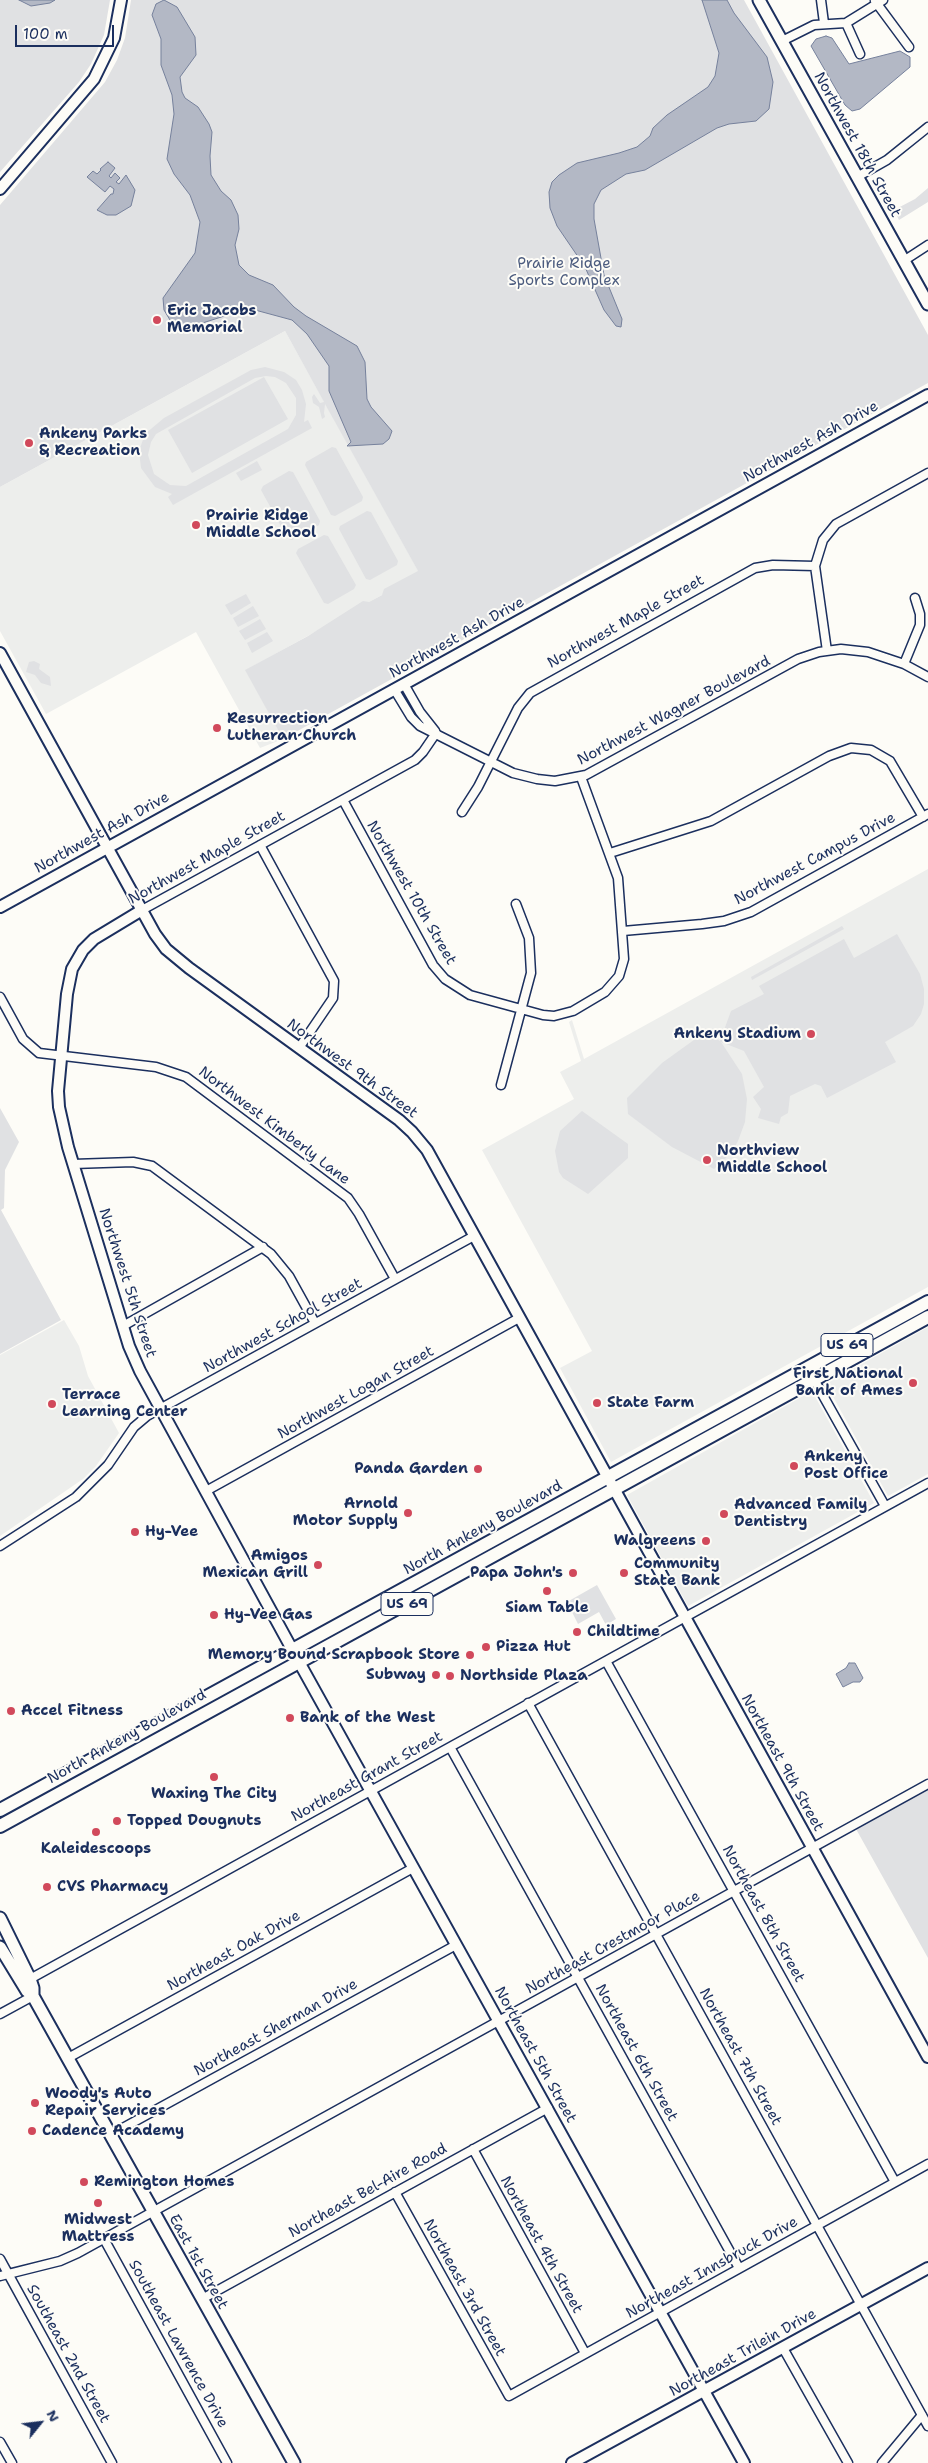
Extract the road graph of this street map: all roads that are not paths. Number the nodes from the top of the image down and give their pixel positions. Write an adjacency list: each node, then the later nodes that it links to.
1 (121, 0): 12 (street)
2 (759, 0): 7 (main road, Northwest 18th Street)
3 (821, 0): 6 (street)
4 (878, 1): 5 (street); 8 (street)
5 (846, 23): 6 (street); 9 (street)
6 (824, 24): 7 (street)
7 (782, 41): 11 (main road, Northwest 18th Street)
8 (909, 47)
9 (860, 54)
10 (928, 127): 11 (street)
11 (857, 177): 14 (main road, Northwest 18th Street)
12 (0, 189)
13 (928, 245): 14 (street)
14 (905, 260): 15 (main road, Northwest 18th Street)
15 (928, 304)
16 (928, 395): 24 (street, Northwest Ash Drive)
17 (928, 473): 18 (street)
18 (815, 566): 20 (street); 27 (street, Northwest Maple Street)
19 (915, 598): 22 (street)
20 (827, 651): 22 (street, Northwest Wagner Boulevard); 28 (street, Northwest Wagner Boulevard)
21 (0, 653): 33 (street, Northwest 9th Street)
22 (904, 664): 23 (street, Northwest Wagner Boulevard)
23 (928, 676)
24 (404, 684): 25 (street, Northwest Ash Drive); 26 (street, Northwest Wagner Boulevard)
25 (394, 689): 26 (street, Northwest Wagner Boulevard); 33 (street, Northwest Ash Drive)
26 (436, 733): 27 (street, Northwest Wagner Boulevard); 29 (street, Northwest Maple Street)
27 (490, 763): 28 (street, Northwest Wagner Boulevard); 30 (street, Northwest Maple Street)
28 (581, 777): 34 (street, Northwest 10th Street)
29 (343, 800): 32 (street, Northwest Maple Street); 40 (street, Northwest 10th Street)
30 (462, 812)
31 (925, 815): 34 (street); 38 (street, Northwest Campus Drive)
32 (260, 845): 37 (street, Northwest Maple Street); 41 (street)
33 (107, 847): 36 (street, Northwest Ash Drive); 37 (street, Northwest 9th Street)
34 (610, 852): 38 (street, Northwest 10th Street)
35 (516, 904): 40 (street)
36 (0, 907)
37 (142, 910): 41 (street, Northwest 9th Street); 42 (street, Northwest Maple Street)
38 (623, 931): 40 (street, Northwest 10th Street)
39 (0, 997): 42 (street, Northwest Kimberly Lane)
40 (522, 1009): 43 (street)
41 (299, 1048): 45 (street, Northwest 9th Street)
42 (61, 1056): 44 (street, Northwest 5th Street); 47 (street, Northwest Kimberly Lane)
43 (501, 1085)
44 (74, 1164): 46 (street); 52 (street, Northwest 5th Street)
45 (474, 1236): 47 (street, Northwest School Street); 50 (street, Northwest 9th Street)
46 (263, 1247): 51 (street); 52 (street)
47 (395, 1279): 51 (street, Northwest School Street)
48 (928, 1302): 53 (main road, North Ankeny Boulevard / US 69)
49 (928, 1317): 54 (main road, North Ankeny Boulevard / US 69)
50 (519, 1318): 56 (street, Northwest 9th Street); 58 (street, Northwest Logan Street)
51 (315, 1323): 55 (street, Northwest School Street)
52 (122, 1326): 55 (street, Northwest 5th Street)
53 (806, 1367): 54 (street); 56 (main road, North Ankeny Boulevard / US 69)
54 (813, 1379): 56 (main road, North Ankeny Boulevard / US 69); 59 (street)
55 (161, 1409): 58 (street, Northwest 5th Street); 60 (street, Northwest School Street)
56 (611, 1483): 61 (street, Northeast 9th Street); 62 (main road, North Ankeny Boulevard / US 69)
57 (928, 1483): 59 (street, Northeast Grant Street)
58 (206, 1491): 62 (street, Northwest 5th Street)
59 (885, 1506): 61 (street, Northeast Grant Street)
60 (0, 1546)
61 (685, 1618): 63 (street, Northeast Grant Street); 70 (street, Northeast 9th Street)
62 (296, 1657): 67 (street, Northeast 5th Street); 68 (main road, North Ankeny Boulevard / US 69); 69 (main road, North Ankeny Boulevard / US 69)
63 (606, 1661): 64 (street, Northeast Grant Street); 72 (street, Northeast 8th Street)
64 (528, 1703): 65 (street, Northeast Grant Street); 74 (street, Northeast 7th Street)
65 (450, 1747): 67 (street, Northeast Grant Street); 77 (street, Northeast 6th Street)
66 (928, 1784): 70 (street, Northeast Crestmoor Place)
67 (370, 1790): 71 (street, Northeast 5th Street); 78 (street, Northeast Grant Street)
68 (0, 1810)
69 (0, 1826)
70 (812, 1848): 72 (street, Northeast Crestmoor Place); 82 (street, Northeast 9th Street)
71 (413, 1868): 75 (street, Northeast 5th Street); 83 (street, Northeast Oak Drive)
72 (735, 1891): 74 (street, Northeast Crestmoor Place); 88 (street, Northeast 8th Street)
73 (0, 1918): 78 (main road, East 1st Street)
74 (656, 1934): 77 (street, Northeast Crestmoor Place); 91 (street, Northeast 7th Street)
75 (456, 1945): 81 (street, Northeast 5th Street); 85 (street, Northeast Sherman Drive)
76 (0, 1947): 79 (main road, East 1st Street)
77 (578, 1978): 81 (street, Northeast Crestmoor Place); 94 (street, Northeast 6th Street)
78 (30, 1979): 79 (main road, East 1st Street)
79 (33, 1996): 80 (street); 83 (main road, East 1st Street)
80 (0, 2014)
81 (498, 2021): 84 (street, Northeast 5th Street); 90 (street, Northeast Crestmoor Place)
82 (928, 2057)
83 (68, 2058): 85 (main road, East 1st Street)
84 (548, 2108): 86 (street, Northeast Bel-Aire Road); 99 (street, Northeast 5th Street)
85 (110, 2135): 90 (main road, East 1st Street)
86 (473, 2150): 89 (street, Northeast Bel-Aire Road); 101 (street, Northeast 4th Street)
87 (928, 2164): 88 (street, Northeast Innsbruck Drive)
88 (895, 2182): 91 (street, Northeast Innsbruck Drive)
89 (395, 2192): 97 (street, Northeast Bel-Aire Road); 103 (street, Northeast 3rd Street)
90 (153, 2212): 92 (street, Northeast Crestmoor Place); 97 (main road, East 1st Street)
91 (817, 2225): 94 (street, Northeast Innsbruck Drive); 98 (street, Northeast 7th Street)
92 (104, 2239): 96 (street, Northeast Crestmoor Place); 109 (street, Southeast Lawrence Drive)
93 (0, 2259): 96 (street, Southeast 2nd Street)
94 (739, 2268): 99 (street, Northeast Innsbruck Drive)
95 (928, 2268): 98 (street, Northeast Trilein Drive)
96 (4, 2275): 108 (street, Southeast 2nd Street)
97 (202, 2299): 110 (main road, East 1st Street)
98 (862, 2305): 100 (street, Northeast Trilein Drive); 104 (street, Northeast 7th Street)
99 (660, 2312): 101 (street, Northeast Innsbruck Drive); 102 (street, Northeast 5th Street)
100 (783, 2348): 102 (street, Northeast Trilein Drive); 113 (street)
101 (585, 2353): 103 (street, Northeast Innsbruck Drive)
102 (704, 2391): 111 (street, Northeast Trilein Drive); 112 (street, Northeast 5th Street)
103 (508, 2396)
104 (922, 2415): 105 (street, Northeast 7th Street); 114 (street)
105 (928, 2426)
106 (0, 2442): 107 (street)
107 (12, 2463)
108 (112, 2463)
109 (228, 2463)
110 (294, 2463)
111 (572, 2463)
112 (744, 2463)
113 (848, 2463)
114 (882, 2463)

